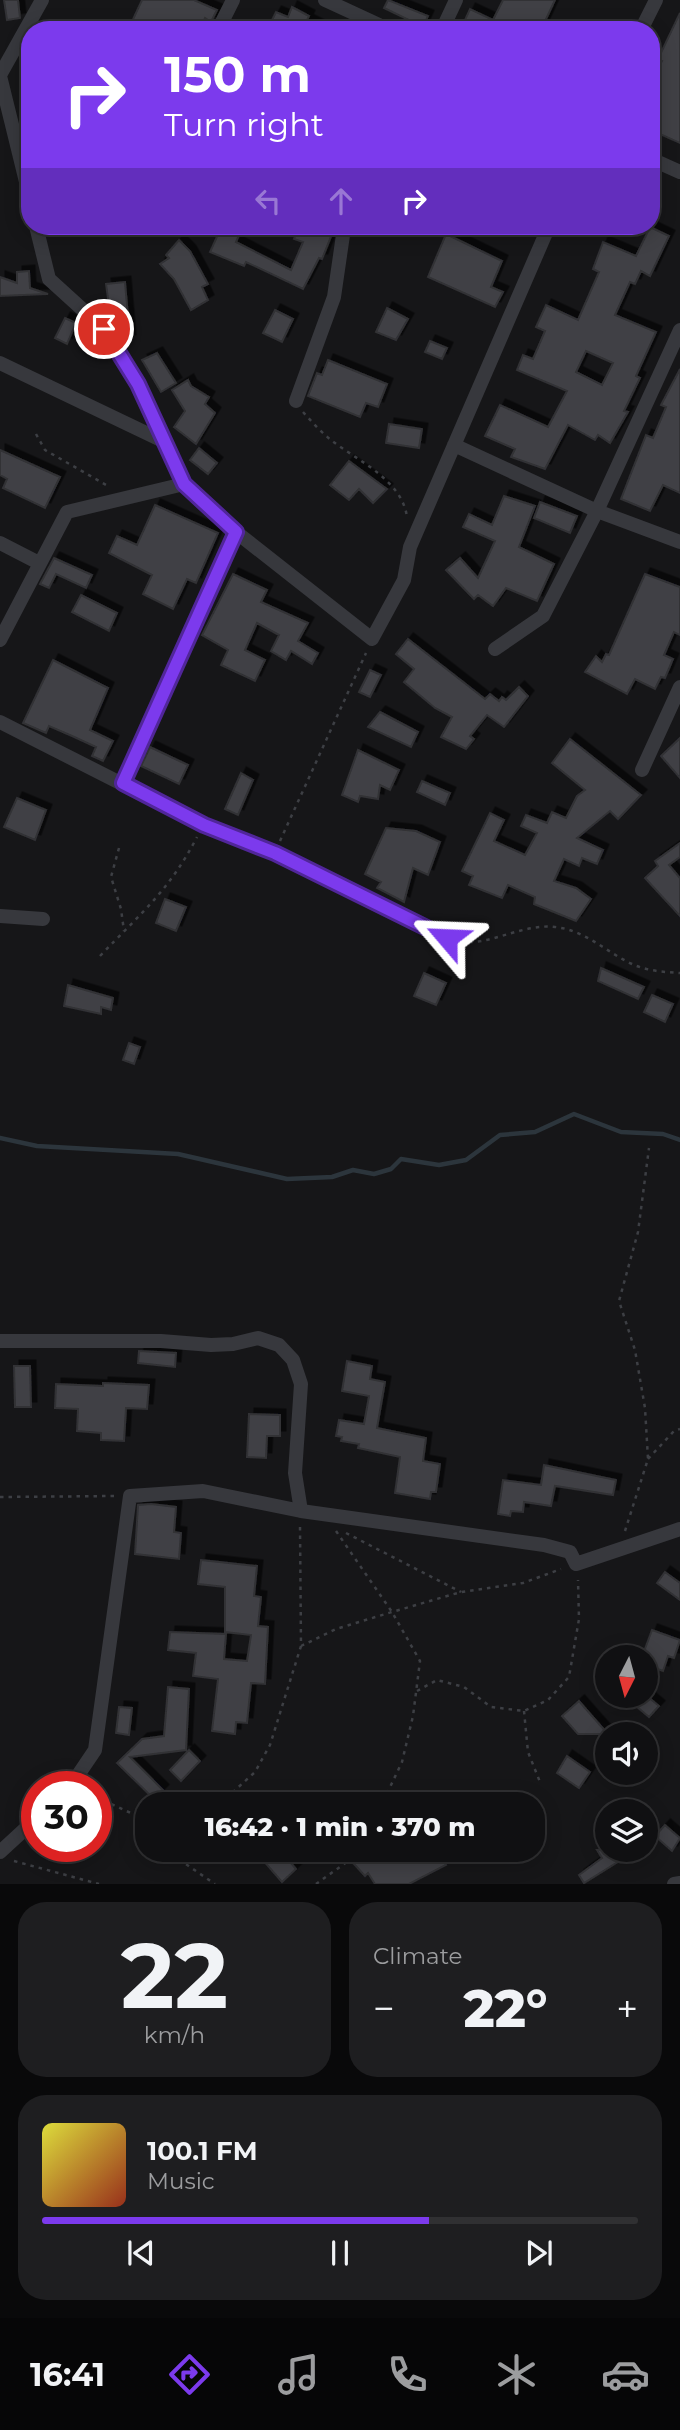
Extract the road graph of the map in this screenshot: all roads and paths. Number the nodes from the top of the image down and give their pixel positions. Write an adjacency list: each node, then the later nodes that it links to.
1 (42, 0): 6 (street)
2 (233, 0): 7 (street)
3 (325, 0): 8 (street)
4 (456, 0): 9 (street)
5 (656, 0): 10 (street)
6 (30, 21)
7 (222, 21)
8 (370, 21)
9 (446, 21)
10 (646, 21)
11 (21, 38): 12 (street)
12 (0, 76): 13 (street)
13 (21, 161)
14 (660, 163): 15 (street)
15 (680, 172)
16 (38, 235): 23 (street)
17 (343, 235): 21 (street)
18 (545, 235): 24 (street)
19 (680, 330): 27 (street)
20 (0, 363): 23 (street)
21 (296, 401): 31 (path)
22 (36, 434): 26 (path)
23 (163, 441): 25 (street)
24 (454, 445): 27 (street); 31 (street)
25 (184, 484): 26 (street); 28 (street)
26 (120, 498): 32 (street)
27 (597, 511): 29 (street); 35 (street)
28 (236, 532): 33 (street); 39 (street)
29 (680, 542)
30 (0, 543): 32 (street)
31 (410, 547): 33 (street)
32 (39, 563): 34 (street)
33 (372, 639): 42 (path)
34 (0, 640)
35 (495, 649)
36 (680, 687): 38 (street)
37 (0, 722): 39 (street)
38 (642, 770)
39 (123, 783): 40 (street)
40 (204, 825): 42 (street); 45 (path)
41 (119, 848): 45 (path)
42 (275, 853): 46 (street)
43 (0, 916): 44 (street)
44 (43, 919)
45 (124, 931): 47 (path)
46 (447, 938): 48 (path)
47 (100, 956)
48 (680, 973)
49 (649, 1148): 52 (path)
50 (0, 1341): 55 (street)
51 (680, 1429): 52 (path)
52 (648, 1459): 57 (path)
53 (130, 1496): 54 (path); 55 (street); 64 (street)
54 (0, 1497)
55 (301, 1511): 58 (street); 61 (path)
56 (680, 1529): 57 (street)
57 (619, 1550): 58 (street)
58 (576, 1564): 59 (path); 63 (path)
59 (461, 1592): 60 (path); 60 (path)
60 (392, 1612): 61 (path); 62 (path)
61 (302, 1646): 66 (path)
62 (417, 1690): 63 (path); 67 (path)
63 (524, 1712): 65 (path)
64 (81, 1771)
65 (540, 1782)
66 (233, 1792)
67 (388, 1792)
68 (112, 1804): 69 (path)
69 (135, 1815)
70 (21, 1837): 71 (street)
71 (5, 1856): 75 (path)
72 (183, 1862): 76 (path)
73 (347, 1862): 77 (path)
74 (680, 1882): 78 (street)
75 (99, 1884)
76 (215, 1884)
77 (316, 1884)
78 (674, 1884)

